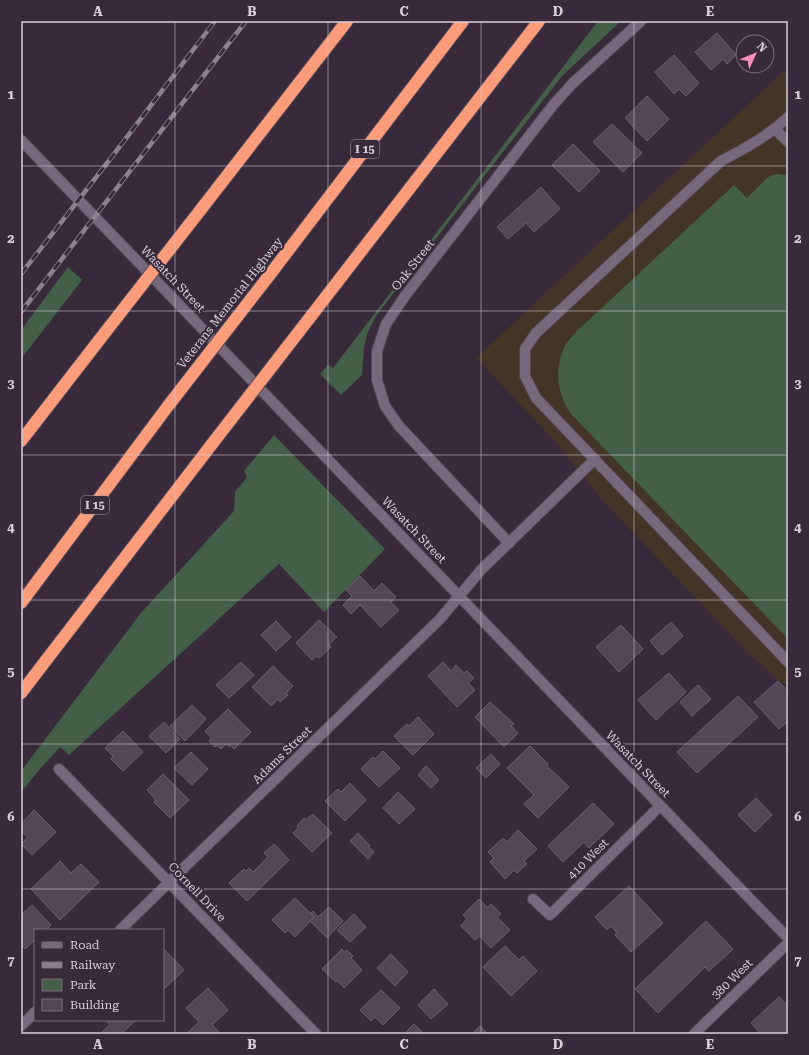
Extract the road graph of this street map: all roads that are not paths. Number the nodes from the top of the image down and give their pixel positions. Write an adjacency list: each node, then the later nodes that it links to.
1 (347, 21): 9 (highway, bridge)
2 (463, 21): 13 (highway, Veterans Memorial Highway / I 15, bridge)
3 (539, 21): 15 (highway, bridge)
4 (641, 21): 11 (street, Oak Street)
5 (788, 117): 6 (street)
6 (775, 129): 8 (street); 10 (street)
7 (21, 140): 12 (street, Wasatch Street)
8 (788, 142)
9 (21, 442)
10 (595, 459): 11 (street); 14 (street)
11 (509, 543): 12 (street)
12 (459, 596): 17 (street, Wasatch Street); 18 (street, Adams Street)
13 (21, 603)
14 (788, 662)
15 (21, 693)
16 (59, 769): 18 (street, Cornell Drive)
17 (660, 806): 19 (street, 410 West); 21 (street, Wasatch Street)
18 (169, 882): 20 (street, Adams Street); 25 (street, Cornell Drive)
19 (533, 899)
20 (121, 929)
21 (788, 938)
22 (788, 943): 26 (street, 380 West)
23 (34, 1013): 24 (street)
24 (21, 1026)
25 (316, 1034)
26 (694, 1034)

